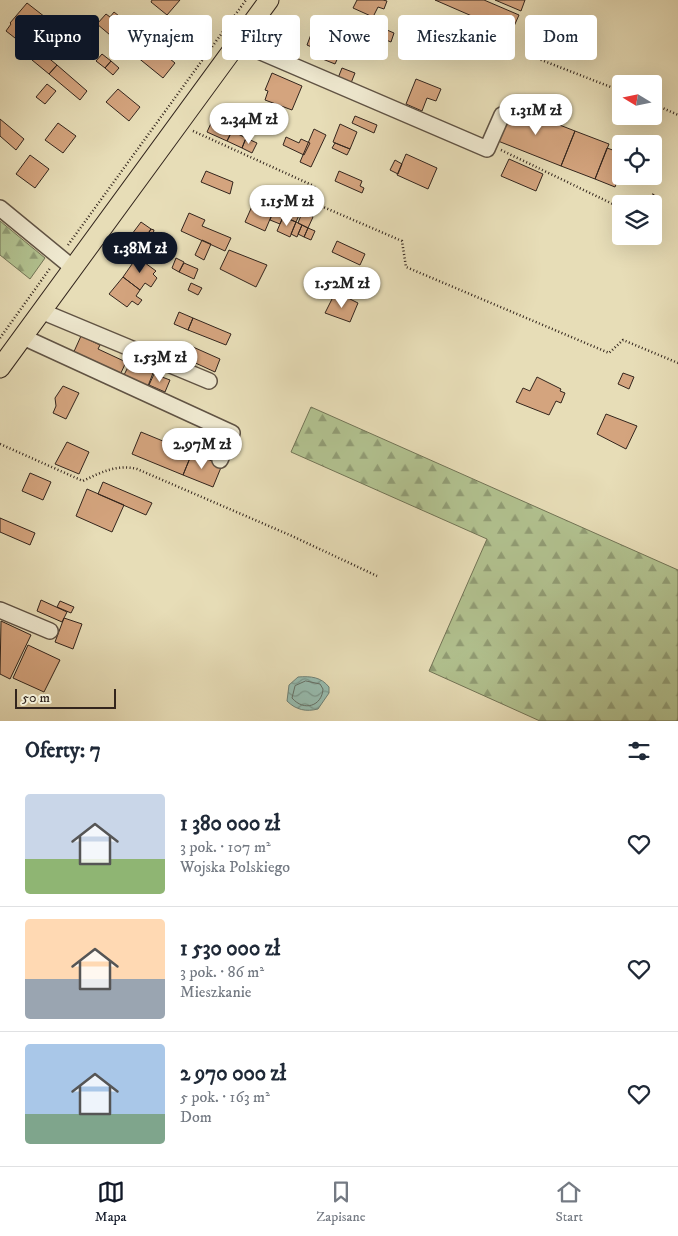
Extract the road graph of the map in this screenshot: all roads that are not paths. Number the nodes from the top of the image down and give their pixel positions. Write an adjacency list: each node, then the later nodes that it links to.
1 (269, 0): 2 (main road)
2 (258, 15)
3 (225, 60): 7 (main road)
4 (278, 60): 5 (street)
5 (502, 115)
6 (0, 208): 7 (street)
7 (66, 262): 8 (main road)
8 (41, 311): 9 (main road); 11 (street)
9 (23, 337): 10 (main road); 12 (street)
10 (0, 368)
11 (209, 380)
12 (220, 460)
13 (0, 610): 14 (street)
14 (50, 631)

